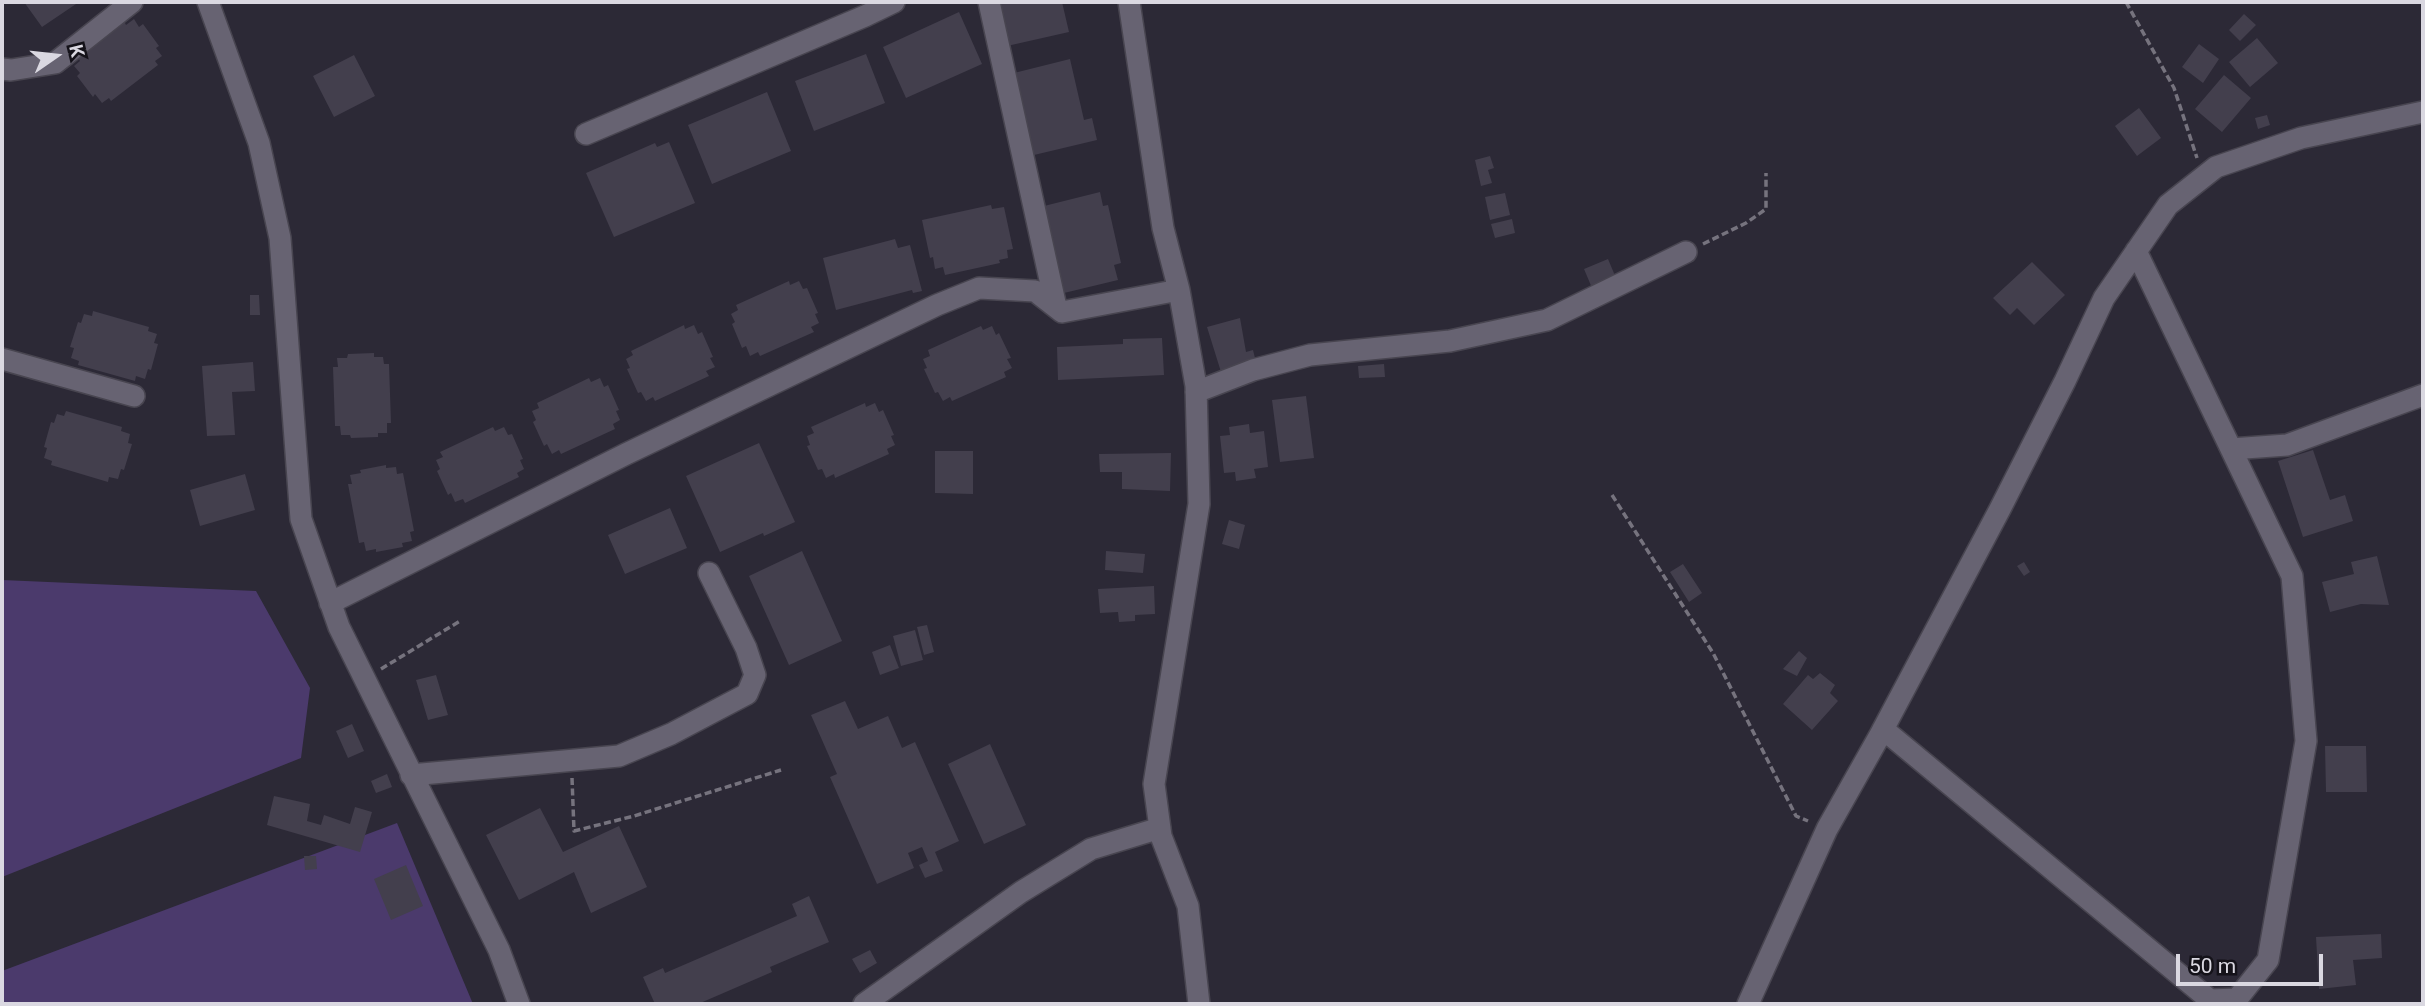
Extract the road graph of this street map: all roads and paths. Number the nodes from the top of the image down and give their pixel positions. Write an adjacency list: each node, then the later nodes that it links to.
1 (132, 2): 7 (street)
2 (208, 2): 23 (street)
3 (894, 2): 9 (street)
4 (989, 2): 15 (street)
5 (1129, 2): 14 (street)
6 (2126, 2): 11 (path)
7 (2, 69)
8 (2423, 112): 11 (street)
9 (586, 134)
10 (1766, 173): 13 (path)
11 (2203, 177): 12 (street)
12 (2136, 251): 20 (street); 26 (street)
13 (1685, 252): 17 (street)
14 (1179, 290): 15 (street); 17 (street)
15 (1056, 307): 23 (street)
16 (2, 359): 19 (street)
17 (1196, 392): 30 (street)
18 (2423, 395): 20 (street)
19 (134, 396)
20 (2231, 449): 26 (street)
21 (1612, 495): 31 (path)
22 (709, 573): 27 (street)
23 (330, 603): 25 (street)
24 (460, 621): 25 (path)
25 (364, 679): 29 (street)
26 (1883, 729): 31 (street)
27 (572, 762): 28 (path); 29 (street)
28 (781, 770)
29 (411, 775): 32 (street)
30 (1160, 828): 33 (street); 34 (street)
31 (1826, 829): 35 (street)
32 (519, 1004)
33 (864, 1004)
34 (1199, 1004)
35 (1748, 1004)

